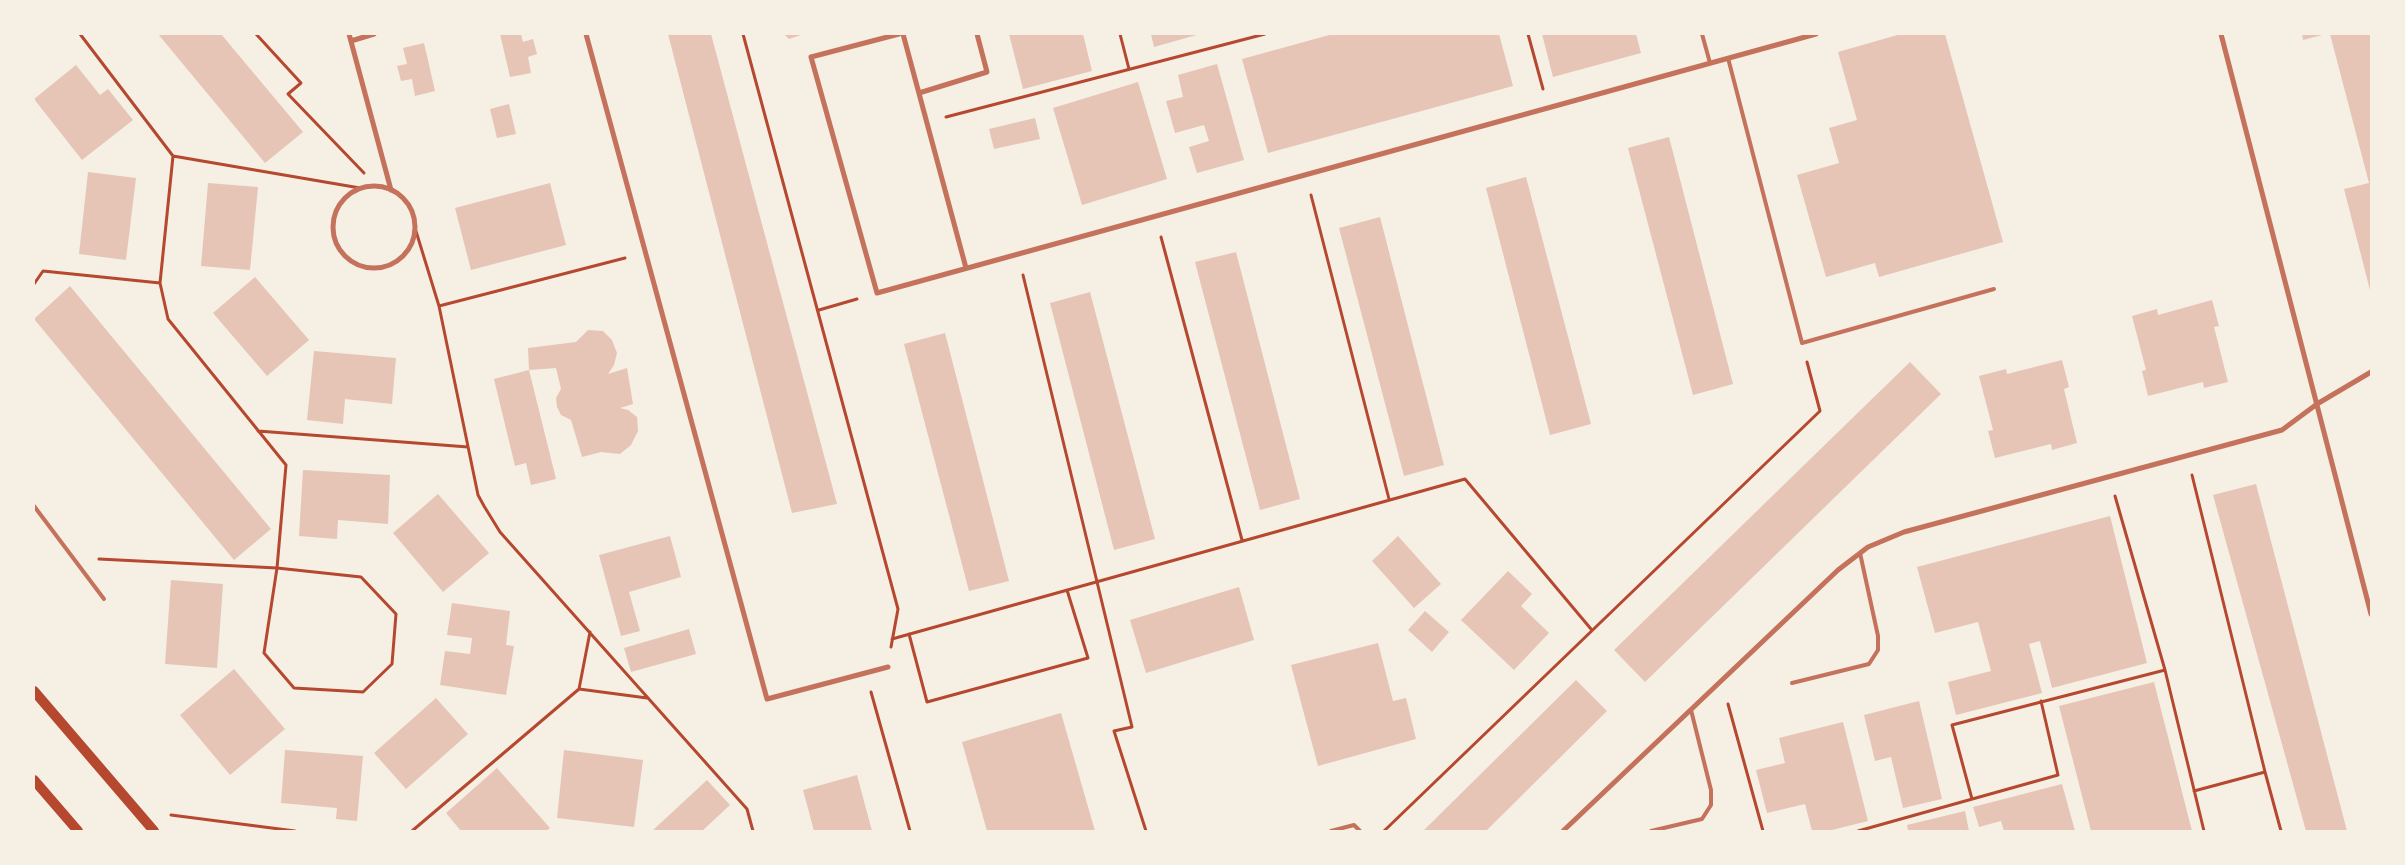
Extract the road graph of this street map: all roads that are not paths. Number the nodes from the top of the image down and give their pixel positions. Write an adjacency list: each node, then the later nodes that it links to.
1 (349, 34): 9 (street)
2 (374, 34): 9 (street)
3 (586, 34): 22 (street)
4 (901, 34): 12 (street); 14 (street)
5 (977, 34): 12 (street)
6 (1702, 34): 11 (lane)
7 (1816, 34): 10 (street)
8 (2221, 34): 17 (street)
9 (351, 41): 13 (street)
10 (1728, 58): 11 (street); 15 (lane)
11 (1710, 63): 14 (street)
12 (919, 93): 14 (street)
13 (391, 190): 13 (street)
14 (966, 268)
15 (1994, 289)
16 (2371, 372): 17 (street)
17 (2317, 404): 19 (street); 21 (street)
18 (34, 506): 20 (lane)
19 (1860, 551): 23 (lane); 25 (street)
20 (104, 598)
21 (2371, 614)
22 (888, 667)
23 (1792, 683)
24 (34, 691): 28 (main road)
25 (1691, 710): 31 (street); 32 (lane)
26 (34, 780): 27 (main road)
27 (78, 831)
28 (154, 831)
29 (1331, 831): 30 (lane)
30 (1360, 831)
31 (1563, 831)
32 (1651, 831)

